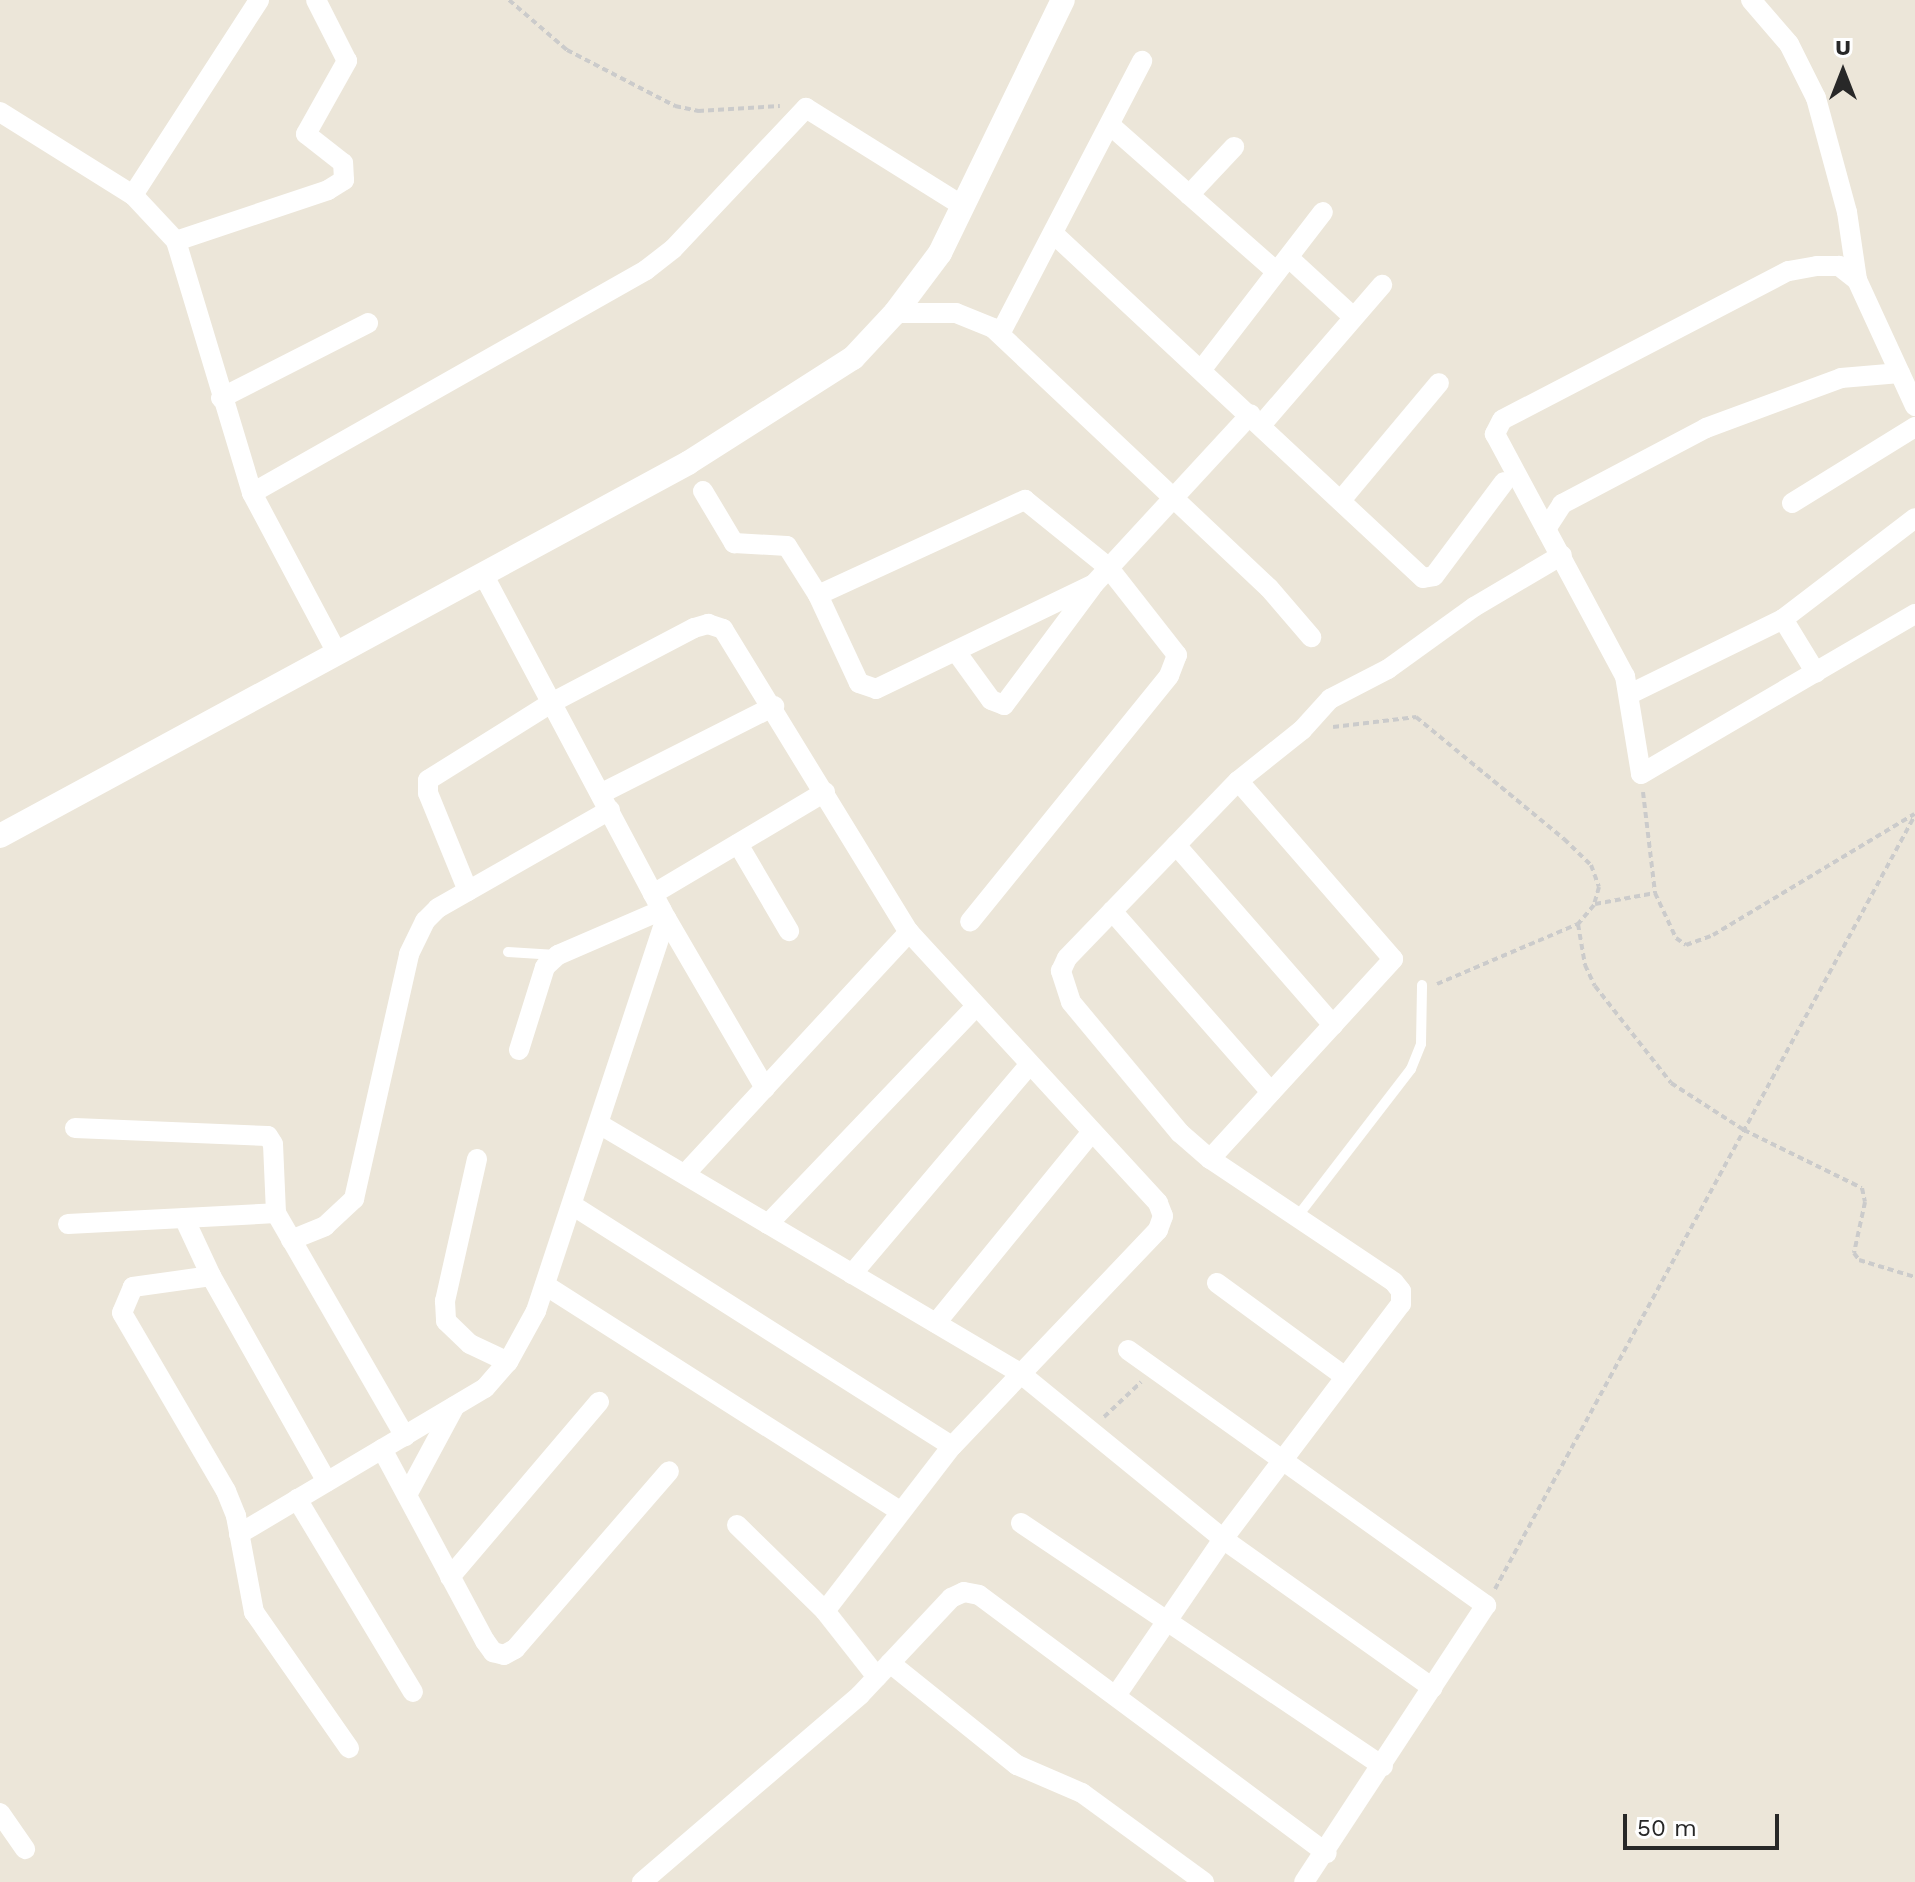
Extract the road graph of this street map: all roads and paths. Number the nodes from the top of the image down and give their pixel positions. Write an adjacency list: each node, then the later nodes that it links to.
1 (259, 0): 11 (street)
2 (316, 0): 16 (street)
3 (509, 0): 7 (path)
4 (1063, 0): 13 (street)
5 (1751, 0): 18 (street)
6 (1142, 61): 9 (street)
7 (806, 108): 13 (street); 33 (street)
8 (0, 112): 11 (street)
9 (1110, 125): 12 (street); 15 (street)
10 (1234, 147): 12 (street)
11 (133, 195): 16 (street)
12 (1189, 195): 17 (street)
13 (963, 206): 20 (street)
14 (1323, 212): 17 (street)
15 (1055, 235): 23 (street); 24 (street)
16 (176, 241): 27 (street)
17 (1283, 265): 21 (street); 24 (street)
18 (1857, 280): 25 (street); 38 (street)
19 (1382, 285): 21 (street)
20 (895, 313): 23 (street); 41 (street)
21 (1352, 316): 29 (street)
22 (368, 323): 27 (street)
23 (1000, 334): 34 (street)
24 (1202, 369): 29 (street)
25 (1900, 373): 28 (street); 38 (street)
26 (1439, 383): 35 (street)
27 (221, 398): 33 (street)
28 (1915, 406)
29 (1256, 419): 34 (street); 35 (street)
30 (1915, 427): 36 (street)
31 (1504, 482): 35 (street)
32 (703, 491): 43 (street)
33 (252, 493): 47 (street)
34 (1172, 498): 40 (street); 46 (street)
35 (1342, 499)
36 (1792, 503)
37 (1915, 518): 45 (street)
38 (1546, 529): 39 (street)
39 (1562, 555): 50 (street); 53 (street)
40 (1108, 567): 42 (street); 43 (street); 67 (street)
41 (483, 574): 47 (street); 51 (street)
42 (1094, 584): 48 (street); 48 (street)
43 (818, 595): 48 (street)
44 (1915, 614): 49 (street)
45 (1783, 619): 49 (street); 50 (street)
46 (1311, 637)
47 (336, 651): 59 (street)
48 (957, 653)
49 (1816, 673): 54 (street)
50 (1630, 694): 54 (street)
51 (553, 702): 52 (street); 57 (street); 62 (street)
52 (774, 706): 56 (street); 57 (street)
53 (1302, 730): 55 (street); 64 (path)
54 (1641, 774): 63 (path)
55 (1238, 781): 61 (street); 75 (street)
56 (825, 792): 60 (street); 70 (street)
57 (606, 802): 62 (street); 65 (street)
58 (1915, 814): 63 (path); 82 (path)
59 (0, 836)
60 (738, 844): 65 (street); 69 (street)
61 (1176, 845): 66 (street); 75 (street)
62 (468, 891): 93 (street)
63 (1655, 893): 64 (path)
64 (1594, 905): 68 (path)
65 (660, 907): 72 (street); 78 (street); 80 (street)
66 (1112, 911): 79 (street); 85 (street)
67 (970, 922)
68 (1578, 924): 73 (path); 82 (path)
69 (789, 931)
70 (909, 932): 74 (street); 78 (street)
71 (508, 952): 72 (lane)
72 (558, 955): 76 (street)
73 (1422, 985): 89 (lane)
74 (976, 1006): 77 (street); 92 (street)
75 (1333, 1025): 79 (street)
76 (519, 1050)
77 (1030, 1064): 83 (street); 94 (street)
78 (765, 1088): 86 (street)
79 (1271, 1092): 85 (street)
80 (599, 1124): 86 (street); 87 (street)
81 (75, 1128): 88 (street)
82 (1744, 1130): 96 (path); 122 (path)
83 (1092, 1132): 99 (street); 103 (street)
84 (477, 1159): 101 (street)
85 (1210, 1159): 89 (street)
86 (685, 1174): 92 (street)
87 (572, 1205): 98 (street); 109 (street)
88 (276, 1213): 90 (street); 93 (street)
89 (1297, 1217): 104 (street)
90 (184, 1218): 91 (street); 95 (street)
91 (68, 1224)
92 (768, 1224): 94 (street)
93 (291, 1240): 108 (street)
94 (852, 1274): 99 (street)
95 (211, 1276): 113 (street); 119 (street)
96 (1915, 1277)
97 (1217, 1283): 104 (street)
98 (545, 1285): 101 (street); 116 (street)
99 (936, 1323): 103 (street)
100 (1128, 1350): 102 (street)
101 (508, 1362): 106 (street)
102 (1156, 1370): 107 (path); 111 (street)
103 (1021, 1374): 107 (street); 109 (street)
104 (1344, 1376): 111 (street)
105 (599, 1402): 121 (street)
106 (455, 1406): 108 (street); 114 (street)
107 (1088, 1433): 120 (street)
108 (405, 1436): 110 (street)
109 (952, 1446): 116 (street)
110 (382, 1449): 113 (street); 114 (street)
111 (1282, 1458): 120 (street); 122 (street)
112 (669, 1471): 121 (street)
113 (327, 1482): 115 (street)
114 (407, 1495): 121 (street)
115 (297, 1499): 119 (street); 127 (street)
116 (901, 1512): 123 (street)
117 (1021, 1523): 124 (street)
118 (737, 1525): 123 (street)
119 (239, 1534): 129 (street)
120 (1223, 1539): 124 (street); 126 (street)
121 (450, 1577)
122 (1486, 1605): 126 (street)
123 (825, 1611): 125 (street)
124 (1168, 1624): 128 (street); 130 (street)
125 (884, 1670): 128 (street); 134 (street); 135 (street)
126 (1433, 1688): 130 (street)
127 (413, 1692)
128 (1117, 1694): 133 (street)
129 (349, 1748)
130 (1383, 1766): 133 (street)
131 (0, 1813): 132 (street)
132 (25, 1849)
133 (1327, 1853): 136 (street)
134 (642, 1882)
135 (1204, 1882)
136 (1304, 1882)

